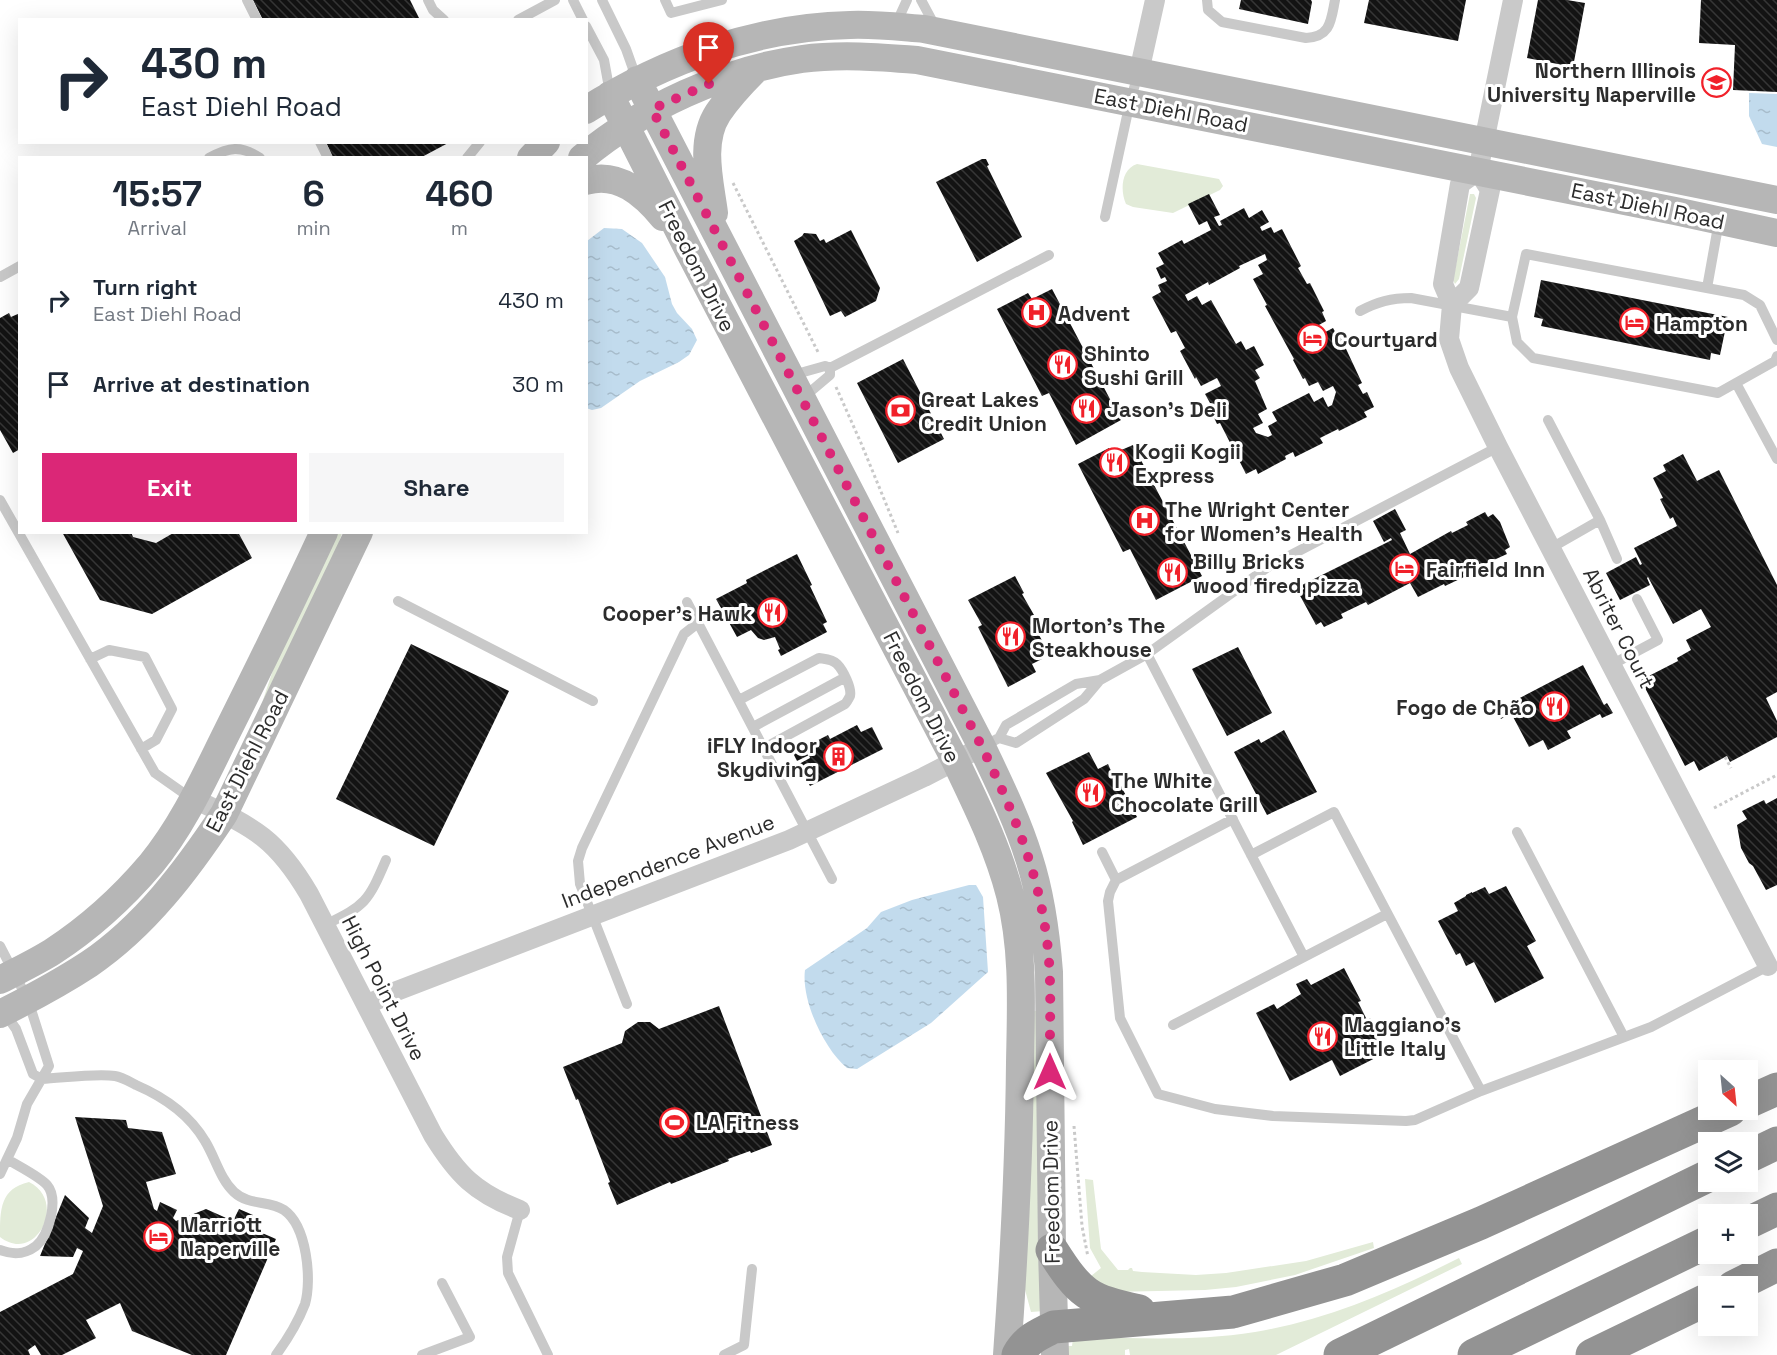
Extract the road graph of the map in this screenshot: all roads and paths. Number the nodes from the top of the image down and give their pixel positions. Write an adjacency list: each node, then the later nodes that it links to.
1 (247, 0): 15 (lane)
2 (428, 0): 16 (lane)
3 (555, 0): 17 (lane)
4 (573, 0): 18 (lane)
5 (602, 0): 24 (lane)
6 (665, 0): 14 (lane)
7 (722, 0): 14 (lane)
8 (907, 0): 19 (lane)
9 (921, 0): 21 (lane)
10 (1155, 0): 23 (street)
11 (1206, 0): 12 (lane)
12 (1335, 0)
13 (1513, 0): 30 (street)
14 (709, 2)
15 (256, 18)
16 (442, 18)
17 (522, 18)
18 (582, 18)
19 (895, 27): 21 (street, East Diehl Road); 24 (street, East Diehl Road)
20 (588, 30): 25 (lane)
21 (938, 32): 23 (street, East Diehl Road)
22 (755, 69): 26 (street, East Diehl Road); 28 (street, East Diehl Road); 44 (street)
23 (1139, 72): 26 (lane); 30 (street, East Diehl Road)
24 (637, 80): 25 (street, East Diehl Road); 28 (street, Freedom Drive)
25 (610, 95): 27 (street, East Diehl Road); 29 (street, Freedom Drive)
26 (1130, 102): 38 (street, East Diehl Road); 42 (lane)
27 (588, 109)
28 (652, 109): 29 (street, East Diehl Road); 44 (street, Freedom Drive)
29 (625, 126): 37 (street, East Diehl Road); 46 (street, Freedom Drive)
30 (1484, 142): 38 (street); 41 (street, East Diehl Road)
31 (478, 144): 35 (lane)
32 (544, 144): 36 (street)
33 (214, 156): 34 (lane)
34 (257, 156)
35 (469, 156)
36 (533, 156)
37 (585, 156)
38 (1478, 171): 43 (street, East Diehl Road); 51 (street, Abriter Court); 51 (street)
39 (731, 177): 56 (path)
40 (588, 181): 46 (street)
41 (1777, 200)
42 (1105, 217)
43 (1719, 220): 45 (street, East Diehl Road); 50 (lane)
44 (716, 233): 59 (street, Freedom Drive)
45 (1777, 233)
46 (688, 249): 88 (street, Freedom Drive)
47 (1048, 255): 56 (lane)
48 (18, 267): 49 (lane)
49 (0, 277)
50 (1707, 288): 53 (lane); 54 (lane)
51 (1452, 305): 52 (lane); 53 (lane); 61 (street, Abriter Court)
52 (1360, 311)
53 (1512, 317): 58 (lane)
54 (1777, 340)
55 (1776, 360): 58 (lane)
56 (826, 363): 59 (lane); 59 (lane)
57 (833, 381): 69 (path)
58 (1736, 383): 62 (lane)
59 (795, 388): 84 (street, Freedom Drive)
60 (1548, 420): 64 (lane)
61 (1498, 447): 70 (street, Abriter Court); 76 (lane)
62 (1777, 459)
63 (0, 500): 65 (lane)
64 (1600, 520): 70 (lane); 71 (lane)
65 (18, 532)
66 (19, 534): 77 (lane)
67 (323, 534): 91 (street, East Diehl Road)
68 (358, 534): 93 (street, East Diehl Road)
69 (902, 542)
70 (1551, 548): 78 (street, Abriter Court)
71 (1617, 558)
72 (1637, 598): 78 (lane)
73 (398, 601): 82 (lane)
74 (687, 602): 75 (lane)
75 (698, 623): 81 (lane); 103 (lane)
76 (1147, 654): 80 (lane); 94 (lane)
77 (90, 658): 86 (lane); 86 (lane)
78 (1611, 664): 107 (street, Abriter Court)
79 (844, 678): 81 (lane); 83 (lane); 85 (lane)
80 (1100, 680): 84 (lane); 84 (lane)
81 (738, 700): 83 (lane)
82 (593, 701)
83 (753, 728): 85 (lane)
84 (991, 742): 88 (street, Independence Avenue); 129 (street, Freedom Drive)
85 (764, 748): 95 (lane)
86 (141, 749): 91 (lane)
87 (1725, 757): 89 (path)
88 (955, 760): 95 (street, Independence Avenue); 141 (street, Freedom Drive)
89 (1731, 768)
90 (1777, 775): 92 (path)
91 (194, 800): 93 (street, High Point Drive); 108 (street, East Diehl Road)
92 (1714, 808)
93 (224, 814): 104 (street, High Point Drive); 111 (street, East Diehl Road)
94 (1233, 819): 98 (lane); 101 (lane)
95 (807, 832): 100 (lane); 103 (street, Independence Avenue)
96 (1517, 832): 113 (lane)
97 (1102, 852): 101 (lane)
98 (1251, 855): 102 (lane); 106 (lane)
99 (386, 860): 104 (lane)
100 (832, 879)
101 (1116, 880): 116 (lane)
102 (1387, 914): 106 (lane); 116 (lane)
103 (592, 916): 109 (lane); 110 (street, Independence Avenue)
104 (325, 926): 110 (street, High Point Drive)
105 (0, 946): 108 (lane)
106 (1304, 957): 112 (lane)
107 (1768, 966): 113 (lane)
108 (7, 976): 111 (lane)
109 (627, 1004)
110 (366, 1005): 125 (street, High Point Drive)
111 (8, 1008): 114 (lane); 114 (lane)
112 (1173, 1025)
113 (1624, 1037): 116 (lane)
114 (42, 1079): 121 (lane); 137 (lane)
115 (1777, 1089): 117 (highway)
116 (1481, 1091)
117 (1758, 1098)
118 (1708, 1120): 135 (highway)
119 (1777, 1143): 120 (highway)
120 (1758, 1152)
121 (7, 1159): 122 (lane); 128 (lane)
122 (0, 1174)
123 (1698, 1181): 143 (highway)
124 (1777, 1209): 126 (highway)
125 (520, 1210): 139 (lane)
126 (1758, 1218)
127 (1698, 1247): 144 (highway)
128 (0, 1250)
129 (1052, 1250): 135 (highway); 136 (street, Freedom Drive)
130 (1777, 1265): 132 (highway)
131 (752, 1269): 140 (lane)
132 (1755, 1276)
133 (442, 1283): 138 (lane)
134 (1698, 1304): 145 (highway)
135 (1167, 1317): 136 (highway)
136 (1055, 1341): 142 (highway)
137 (276, 1355)
138 (422, 1355)
139 (548, 1355)
140 (724, 1355)
141 (1007, 1355)
142 (1018, 1355)
143 (1340, 1355)
144 (1474, 1355)
145 (1592, 1355)

